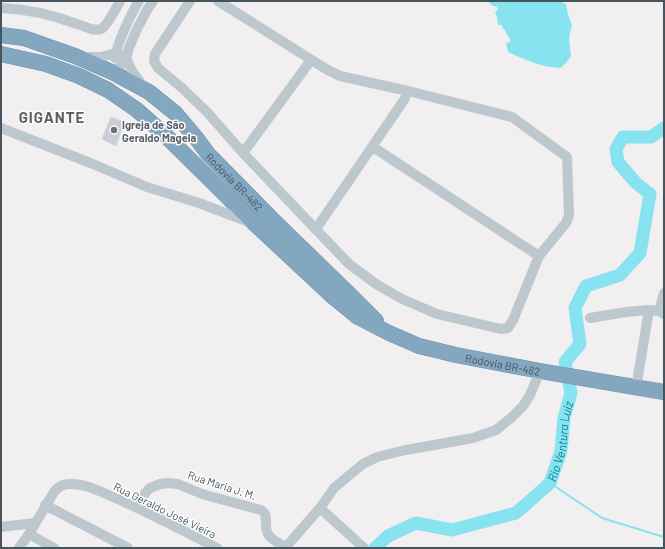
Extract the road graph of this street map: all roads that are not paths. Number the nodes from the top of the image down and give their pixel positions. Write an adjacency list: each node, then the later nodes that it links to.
1 (120, 1): 6 (street)
2 (153, 1): 7 (street)
3 (190, 1): 20 (street)
4 (218, 1): 13 (street)
5 (138, 3): 7 (street); 9 (street)
6 (1, 8)
7 (147, 10): 12 (street)
8 (1, 35): 11 (highway, Rodovia BR-482)
9 (116, 53): 11 (street); 12 (street); 14 (street)
10 (1, 54): 15 (highway, Rodovia BR-482)
11 (75, 56): 14 (highway, Rodovia BR-482)
12 (126, 58): 14 (street); 17 (street)
13 (311, 60): 16 (street); 20 (street)
14 (114, 73): 15 (highway); 17 (highway, Rodovia BR-482)
15 (108, 90): 21 (highway, Rodovia BR-482)
16 (408, 91): 19 (street); 23 (street)
17 (149, 92): 27 (highway, Rodovia BR-482)
18 (1, 128): 21 (street)
19 (373, 146): 22 (street); 23 (street)
20 (243, 153): 22 (street)
21 (255, 224): 27 (highway, Rodovia BR-482)
22 (316, 229): 23 (street)
23 (539, 256)
24 (664, 293): 25 (street)
25 (657, 312): 26 (street); 29 (street)
26 (590, 318)
27 (385, 331): 28 (highway, Rodovia BR-482)
28 (547, 372): 29 (highway, Rodovia BR-482); 33 (street)
29 (636, 388): 30 (highway, Rodovia BR-482)
30 (664, 392)
31 (45, 505): 32 (street, Rua Geraldo José Vieira); 34 (street, Rua Geraldo José Vieira); 40 (street)
32 (137, 507): 41 (street, Rua Geraldo José Vieira); 42 (street, Rua Maria J. M.)
33 (320, 508): 37 (street); 42 (street)
34 (35, 522): 35 (street); 36 (street, Rua Geraldo José Vieira)
35 (1, 527)
36 (28, 534): 38 (street, Rua Geraldo José Vieira); 39 (street)
37 (362, 546)
38 (19, 548)
39 (54, 548)
40 (128, 548)
41 (217, 548)
42 (286, 548)

